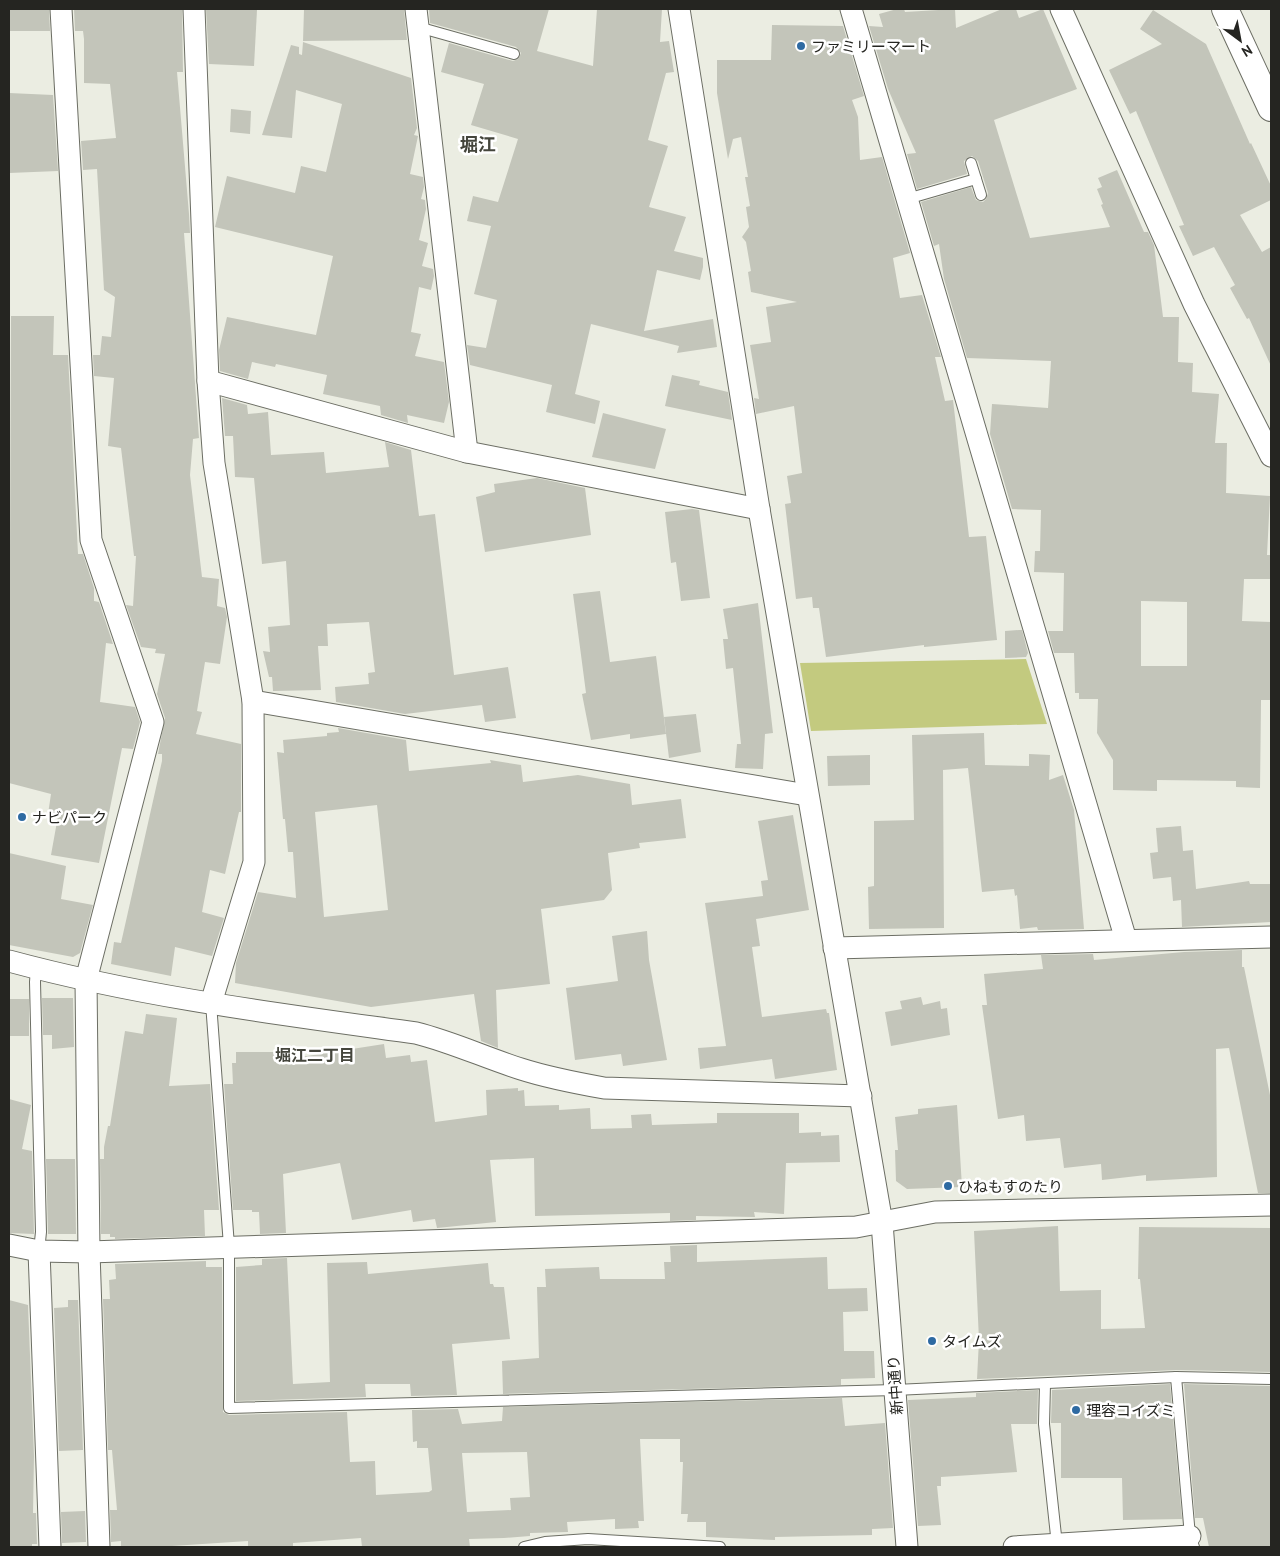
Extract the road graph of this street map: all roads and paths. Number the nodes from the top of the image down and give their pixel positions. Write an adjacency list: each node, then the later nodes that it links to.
1 (61, 9): 25 (street)
2 (194, 9): 14 (street)
3 (680, 9): 17 (street, 新中通り)
4 (851, 9): 13 (street)
5 (1061, 9): 16 (street)
6 (1225, 9): 9 (street)
7 (417, 18): 8 (lane); 15 (street)
8 (514, 54)
9 (1271, 108)
10 (971, 164): 11 (lane)
11 (976, 179): 12 (lane); 13 (lane)
12 (981, 195)
13 (907, 199): 21 (street)
14 (208, 381): 15 (street); 18 (street)
15 (467, 452): 17 (street)
16 (1271, 456)
17 (759, 509): 19 (street, 新中通り)
18 (253, 700): 19 (street); 26 (street)
19 (807, 795): 22 (street, 新中通り)
20 (1271, 937): 21 (street)
21 (1126, 940): 22 (street)
22 (834, 948): 27 (street, 新中通り)
23 (9, 961): 24 (street)
24 (36, 968): 25 (street); 32 (lane)
25 (86, 980): 26 (street); 33 (street)
26 (212, 1003): 27 (street); 31 (lane)
27 (861, 1096): 29 (street, 新中通り)
28 (1271, 1205): 29 (street)
29 (882, 1223): 31 (street); 37 (street, 新中通り)
30 (9, 1245): 32 (street)
31 (229, 1246): 33 (street); 37 (lane)
32 (39, 1251): 33 (street); 40 (street)
33 (89, 1252): 41 (street)
34 (1176, 1377): 35 (lane); 36 (lane); 38 (lane)
35 (1271, 1379)
36 (1046, 1384): 37 (lane); 39 (lane)
37 (895, 1390): 44 (street, 新中通り)
38 (1192, 1542): 39 (street)
39 (1057, 1545): 45 (street)
40 (50, 1547)
41 (99, 1547)
42 (524, 1547): 43 (lane)
43 (720, 1547)
44 (907, 1547)
45 (1014, 1547)

